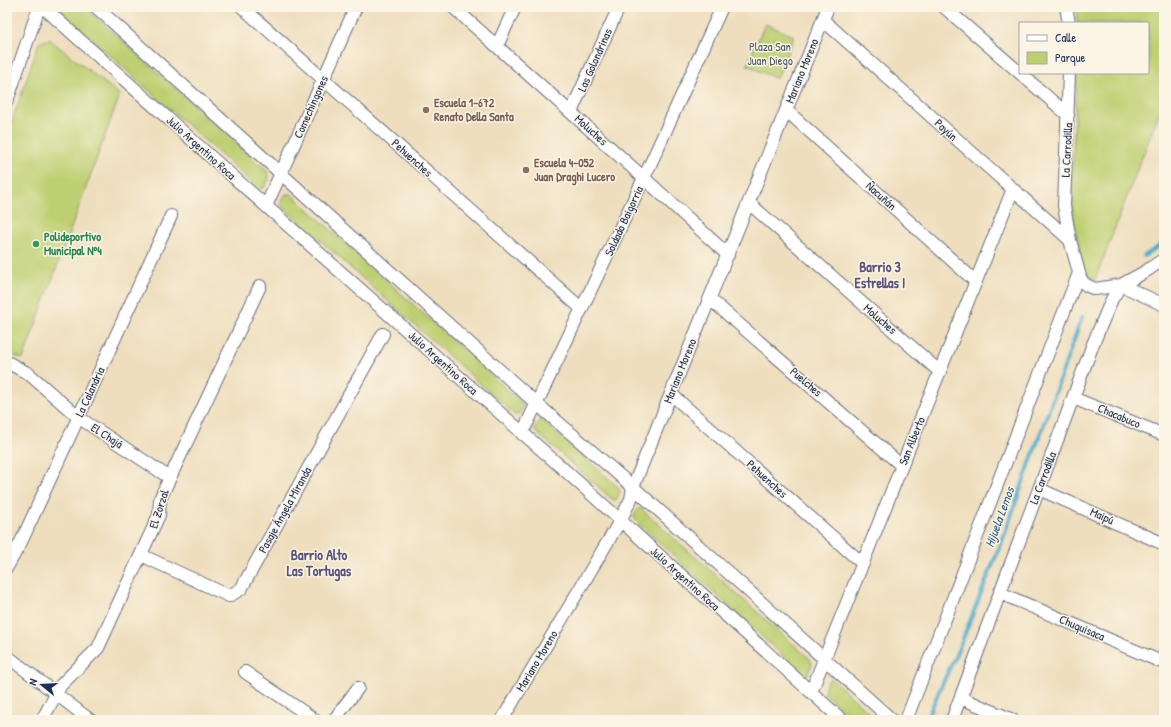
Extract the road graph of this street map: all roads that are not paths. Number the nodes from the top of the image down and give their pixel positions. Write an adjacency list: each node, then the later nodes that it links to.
1 (39, 7): 20 (street)
2 (43, 7): 28 (street, Julio Argentino Roca)
3 (96, 7): 24 (street)
4 (242, 7): 19 (street, Pehuenches)
5 (356, 7): 19 (street, Comechingones)
6 (453, 7): 15 (street, Moluches)
7 (515, 7): 15 (street)
8 (618, 7): 22 (street, Las Golondrinas)
9 (722, 7): 25 (street, Soldado Baigorria)
10 (828, 7): 13 (street, Mariano Moreno)
11 (944, 7): 16 (street)
12 (1066, 7): 14 (street)
13 (823, 20): 21 (street, Mariano Moreno); 26 (street, Payún)
14 (1069, 22)
15 (498, 46): 22 (street, Moluches)
16 (1019, 72)
17 (1021, 74): 23 (street)
18 (1069, 74): 23 (street, La Carrodilla)
19 (324, 79): 24 (street, Comechingones); 39 (street, Pehuenches)
20 (7, 101)
21 (786, 110): 27 (street, Mariano Moreno); 34 (street, Ñacuñán)
22 (571, 112): 25 (street, Moluches)
23 (1068, 115): 30 (street, La Carrodilla)
24 (282, 173): 28 (street, Comechingones); 45 (street)
25 (644, 178): 31 (street, Moluches); 39 (street, Soldado Baigorria)
26 (1012, 189): 30 (street, Payún); 34 (street, San Alberto)
27 (749, 203): 31 (street, Mariano Moreno); 42 (street, Moluches)
28 (266, 206): 47 (street, Julio Argentino Roca)
29 (171, 216): 46 (street, La Calandria)
30 (1070, 240): 33 (street, La Carrodilla)
31 (728, 255): 37 (street, Mariano Moreno)
32 (1164, 259): 35 (street)
33 (1079, 273): 35 (street, La Carrodilla); 74 (street)
34 (976, 282): 42 (street, San Alberto)
35 (1121, 285): 38 (street); 44 (street, La Carrodilla)
36 (260, 286): 50 (street, El Zorzal)
37 (710, 299): 43 (street, Mariano Moreno); 49 (street, Puelches)
38 (1164, 305)
39 (582, 309): 45 (street, Soldado Baigorria)
40 (383, 334): 55 (street, Pasaje Ángela Miranda)
41 (7, 362): 46 (street, El Chajá)
42 (940, 372): 49 (street, San Alberto)
43 (671, 394): 51 (street, Mariano Moreno); 56 (street, Pehuenches)
44 (1074, 398): 48 (street, Chacabuco); 52 (street, La Carrodilla)
45 (537, 404): 47 (street, Soldado Baigorria); 51 (street)
46 (78, 417): 50 (street, El Chajá); 57 (street, La Calandria)
47 (522, 434): 53 (street, Julio Argentino Roca)
48 (1164, 435)
49 (902, 466): 56 (street, San Alberto)
50 (170, 478): 55 (street, El Zorzal)
51 (633, 487): 53 (street, Mariano Moreno); 60 (street)
52 (1039, 489): 54 (street, Maipú); 58 (street, La Carrodilla)
53 (620, 521): 64 (street, Julio Argentino Roca); 71 (street, Mariano Moreno)
54 (1164, 544)
55 (141, 555): 65 (street, El Zorzal)
56 (863, 564): 60 (street, San Alberto)
57 (7, 567)
58 (1000, 593): 61 (street, Chuquisaca); 66 (street, La Carrodilla)
59 (7, 656): 65 (street)
60 (825, 659): 64 (street, San Alberto); 73 (street)
61 (1164, 663)
62 (245, 672): 69 (street)
63 (358, 688): 70 (street)
64 (811, 692): 72 (street, Julio Argentino Roca)
65 (56, 694): 67 (street, El Zorzal); 68 (street)
66 (961, 698): 75 (street, La Carrodilla); 76 (street)
67 (42, 720)
68 (90, 720)
69 (316, 720)
70 (334, 720)
71 (502, 720)
72 (842, 720)
73 (892, 720)
74 (906, 720)
75 (952, 720)
76 (1013, 720)

